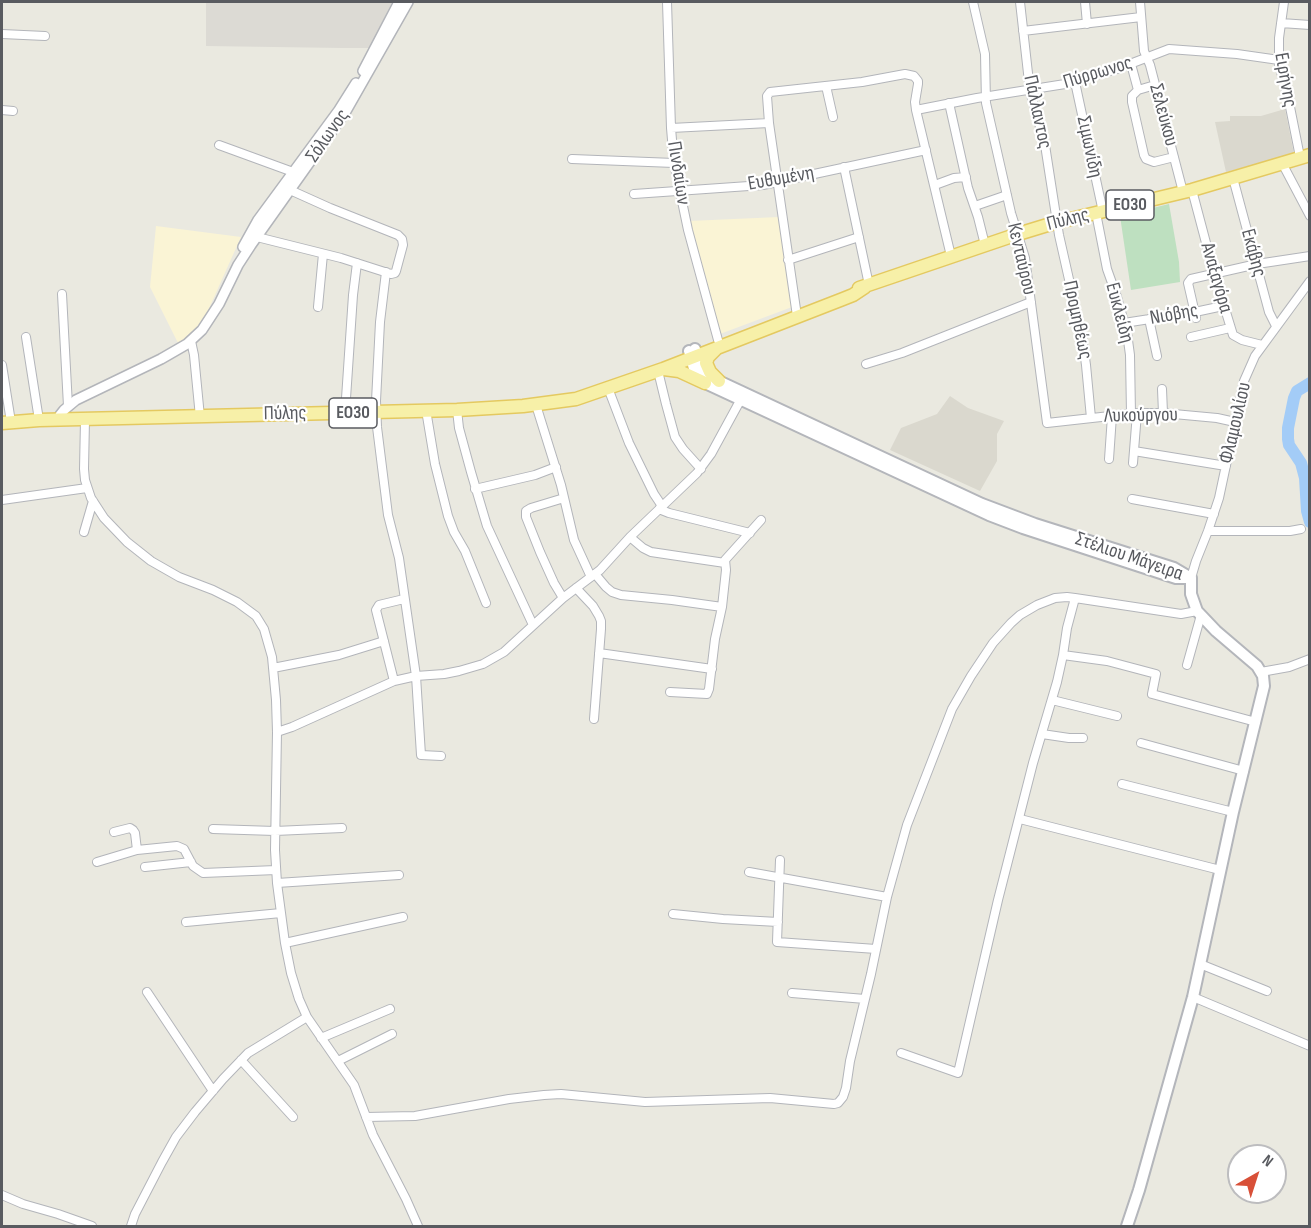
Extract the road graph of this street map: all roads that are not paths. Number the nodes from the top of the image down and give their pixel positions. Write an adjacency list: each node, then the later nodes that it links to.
1 (399, 2): 40 (street, Σόλωνος)
2 (408, 2): 45 (street, Σόλωνος)
3 (667, 2): 31 (street, Πινδαίων)
4 (973, 2): 24 (street, Κενταύρου)
5 (1020, 2): 13 (street, Πάλλαντος)
6 (1085, 2): 11 (street)
7 (1140, 2): 9 (street, Σελεύκου)
8 (1283, 2): 10 (street, Ειρήνης)
9 (1141, 16): 11 (street); 16 (street, Σελεύκου)
10 (1281, 23): 12 (street); 17 (street, Ειρήνης)
11 (1087, 24): 13 (street)
12 (1310, 25)
13 (1023, 31): 23 (street, Πάλλαντος)
14 (2, 34): 15 (street)
15 (45, 36)
16 (1146, 57): 17 (street, Πύρρωνος); 18 (street, Πύρρωνος); 20 (street, Σελεύκου)
17 (1279, 60): 34 (street, Ειρήνης)
18 (1131, 64): 19 (street, Πύρρωνος); 22 (street)
19 (1075, 82): 23 (street, Πύρρωνος); 51 (street, Σιμωνίδη)
20 (1155, 85): 22 (street); 35 (street, Σελεύκου)
21 (826, 86): 27 (street); 29 (street); 30 (street)
22 (1138, 90): 35 (street)
23 (1030, 91): 24 (street, Πύρρωνος); 53 (street, Πάλλαντος)
24 (985, 97): 25 (street, Πύρρωνος); 49 (street, Κενταύρου)
25 (949, 103): 27 (street, Πύρρωνος); 41 (street)
26 (2, 110): 28 (street)
27 (916, 110): 33 (street)
28 (13, 111)
29 (833, 117)
30 (769, 123): 31 (street); 43 (street)
31 (671, 128): 37 (street, Πινδαίων)
32 (219, 145): 40 (street)
33 (926, 150): 39 (street, Ευθυμένη); 44 (street)
34 (1305, 156): 38 (main road, Πύλης / ΕΟ30)
35 (1174, 157): 47 (street, Σελεύκου)
36 (572, 159): 37 (street)
37 (674, 163): 46 (street, Πινδαίων)
38 (1282, 163): 42 (main road, Πύλης / ΕΟ30); 52 (street)
39 (844, 167): 43 (street, Ευθυμένη); 56 (street)
40 (293, 172): 64 (street, Σόλωνος)
41 (966, 177): 44 (street); 50 (street)
42 (1233, 178): 47 (main road, Πύλης / ΕΟ30); 63 (street, Εκάβης)
43 (777, 182): 46 (street, Ευθυμένη); 61 (street)
44 (935, 185): 59 (street)
45 (290, 190): 55 (street, Σόλωνος); 66 (street)
46 (680, 190): 48 (street, Ευθυμένη); 84 (street, Πινδαίων)
47 (1188, 191): 51 (main road, Πύλης / ΕΟ30); 67 (street, Αναξαγόρα)
48 (634, 194)
49 (1007, 195): 50 (street); 54 (street, Κενταύρου)
50 (975, 206): 57 (street)
51 (1100, 213): 53 (main road, Πύλης / ΕΟ30); 78 (street, Ευκλείδη)
52 (1310, 216)
53 (1058, 222): 54 (main road, Πύλης / ΕΟ30); 107 (street, Προμηθέως)
54 (1018, 234): 57 (main road, Πύλης / ΕΟ30); 72 (street, Κενταύρου)
55 (257, 237): 58 (street); 64 (street, Σόλωνος)
56 (859, 237): 61 (street); 70 (street)
57 (986, 245): 59 (main road, Πύλης / ΕΟ30)
58 (323, 254): 62 (street); 74 (street)
59 (951, 256): 70 (main road, Πύλης / ΕΟ30)
60 (1310, 256): 63 (street)
61 (788, 260): 75 (street)
62 (357, 263): 65 (street); 68 (street)
63 (1257, 264): 67 (street); 79 (street, Εκάβης)
64 (238, 265): 83 (street, Σόλωνος)
65 (366, 266): 66 (street); 68 (street)
66 (386, 272): 101 (street)
67 (1214, 273): 73 (street, Αναξαγόρα); 76 (street)
68 (356, 274): 102 (street)
69 (1310, 280): 79 (street, Φλαμουλίου)
70 (867, 286): 75 (main road, Πύλης / ΕΟ30)
71 (62, 294): 97 (street)
72 (1031, 302): 88 (street); 113 (street, Κενταύρου)
73 (1223, 306): 76 (street, Νιόβης); 80 (street, Αναξαγόρα)
74 (318, 307)
75 (796, 313): 84 (main road, Πύλης / ΕΟ30)
76 (1195, 315): 77 (street, Νιόβης)
77 (1149, 319): 78 (street, Νιόβης); 87 (street)
78 (1124, 323): 104 (street, Ευκλείδη)
79 (1276, 326): 85 (street, Φλαμουλίου)
80 (1230, 328): 82 (street); 85 (street, Αναξαγόρα)
81 (26, 337): 108 (street)
82 (1191, 337)
83 (191, 340): 97 (street, Σόλωνος); 106 (street)
84 (717, 344): 86 (main road, Πύλης / ΕΟ30); 91 (main road)
85 (1262, 345): 112 (street, Φλαμουλίου)
86 (693, 353): 90 (main road, Πύλης / ΕΟ30); 91 (main road); 92 (main road); 95 (main road, Πύλης / ΕΟ30)
87 (1156, 356)
88 (866, 364)
89 (2, 365): 111 (street)
90 (661, 370): 92 (main road); 93 (main road, Πύλης / ΕΟ30); 119 (street)
91 (719, 381): 136 (main road, Στέλιου Μάγειρα)
92 (705, 383): 96 (main road, Στέλιου Μάγειρα)
93 (608, 388): 95 (main road, Πύλης / ΕΟ30); 126 (street)
94 (1162, 389): 103 (street)
95 (567, 399): 98 (main road, Πύλης / ΕΟ30)
96 (741, 399): 119 (street); 136 (main road, Στέλιου Μάγειρα)
97 (68, 405): 109 (street)
98 (536, 405): 100 (main road, Πύλης / ΕΟ30); 118 (street)
99 (426, 410): 100 (main road, Πύλης / ΕΟ30); 101 (main road, Πύλης / ΕΟ30); 141 (street)
100 (457, 410): 121 (street)
101 (376, 411): 102 (main road, Πύλης / ΕΟ30); 140 (street)
102 (345, 413): 106 (main road, Πύλης / ΕΟ30)
103 (1163, 413): 104 (street, Λυκούργου); 112 (street, Λυκούργου)
104 (1134, 414): 105 (street, Λυκούργου); 114 (street, Ευκλείδη)
105 (1112, 416): 107 (street, Λυκούργου); 115 (street)
106 (200, 417): 110 (main road, Πύλης / ΕΟ30)
107 (1090, 418): 113 (street, Λυκούργου)
108 (39, 420): 109 (main road, Πύλης / ΕΟ30); 111 (main road, Πύλης / ΕΟ30)
109 (59, 420): 110 (main road, Πύλης / ΕΟ30)
110 (85, 420): 120 (street)
111 (6, 422)
112 (1235, 422): 117 (street, Φλαμουλίου)
113 (1047, 423)
114 (1134, 451): 116 (street, Ευκλείδη); 117 (street)
115 (1109, 459)
116 (1133, 463)
117 (1226, 466): 127 (street, Φλαμουλίου)
118 (556, 467): 121 (street); 122 (street)
119 (701, 469): 126 (street)
120 (87, 488): 124 (street); 125 (street)
121 (475, 489): 144 (street)
122 (564, 498): 135 (street); 138 (street)
123 (1132, 499): 127 (street)
124 (2, 500)
125 (93, 501): 131 (street); 150 (street)
126 (661, 507): 132 (street); 133 (street)
127 (1214, 514): 130 (street, Φλαμουλίου)
128 (761, 520): 132 (street)
129 (1301, 529): 130 (street)
130 (1208, 531): 136 (street, Φλαμουλίου)
131 (84, 532)
132 (750, 533): 134 (street)
133 (630, 537): 134 (street); 135 (street)
134 (724, 563): 142 (street)
135 (593, 576): 137 (street); 142 (street)
136 (1191, 578): 143 (main road)
137 (576, 588): 138 (street); 146 (street)
138 (563, 597): 144 (street)
139 (1074, 598): 143 (street); 147 (street); 184 (street)
140 (405, 599): 145 (street); 153 (street)
141 (486, 603)
142 (722, 607): 151 (street)
143 (1199, 613): 149 (street); 152 (main road)
144 (533, 626): 153 (street)
145 (384, 641): 150 (street); 154 (street)
146 (599, 653): 151 (street); 158 (street)
147 (1063, 655): 156 (street); 159 (street)
148 (1310, 659): 152 (street)
149 (1187, 665)
150 (273, 668): 160 (street)
151 (712, 669): 155 (street)
152 (1261, 672): 159 (main road)
153 (417, 676): 154 (street); 164 (street)
154 (394, 681): 160 (street)
155 (670, 692)
156 (1052, 700): 157 (street); 161 (street)
157 (1117, 716)
158 (594, 719)
159 (1256, 722): 165 (main road)
160 (277, 732): 171 (street)
161 (1042, 734): 162 (street); 168 (street)
162 (1083, 738)
163 (1141, 743): 165 (street)
164 (441, 756)
165 (1244, 771): 167 (main road)
166 (1122, 784): 167 (street)
167 (1233, 812): 179 (main road)
168 (1020, 819): 179 (street); 203 (street)
169 (342, 828): 171 (street)
170 (213, 829): 171 (street)
171 (275, 831): 178 (street)
172 (114, 832): 173 (street)
173 (137, 850): 175 (street); 176 (street)
174 (780, 860): 182 (street)
175 (97, 862)
176 (191, 862): 177 (street); 178 (street)
177 (145, 867)
178 (276, 870): 183 (street)
179 (1220, 870): 192 (main road)
180 (749, 872): 182 (street)
181 (399, 875): 183 (street)
182 (780, 878): 184 (street); 189 (street)
183 (277, 883): 185 (street)
184 (887, 897): 191 (street)
185 (281, 913): 188 (street); 190 (street)
186 (673, 914): 189 (street)
187 (403, 917): 190 (street)
188 (186, 922)
189 (778, 922): 191 (street)
190 (285, 943): 199 (street)
191 (876, 949): 197 (street)
192 (1200, 964): 193 (street); 196 (main road)
193 (1267, 991)
194 (147, 992): 206 (street)
195 (792, 993): 197 (street)
196 (1193, 997): 202 (street); 213 (main road)
197 (865, 999): 208 (street)
198 (390, 1009): 201 (street)
199 (307, 1017): 201 (street); 204 (street)
200 (392, 1034): 205 (street)
201 (321, 1038): 205 (street)
202 (1310, 1046)
203 (902, 1053)
204 (241, 1060): 206 (street); 207 (street)
205 (338, 1061): 208 (street)
206 (213, 1090): 211 (street)
207 (292, 1117)
208 (366, 1117): 212 (street)
209 (2, 1195): 210 (street)
210 (92, 1227)
211 (131, 1227)
212 (418, 1227)
213 (1127, 1227)

